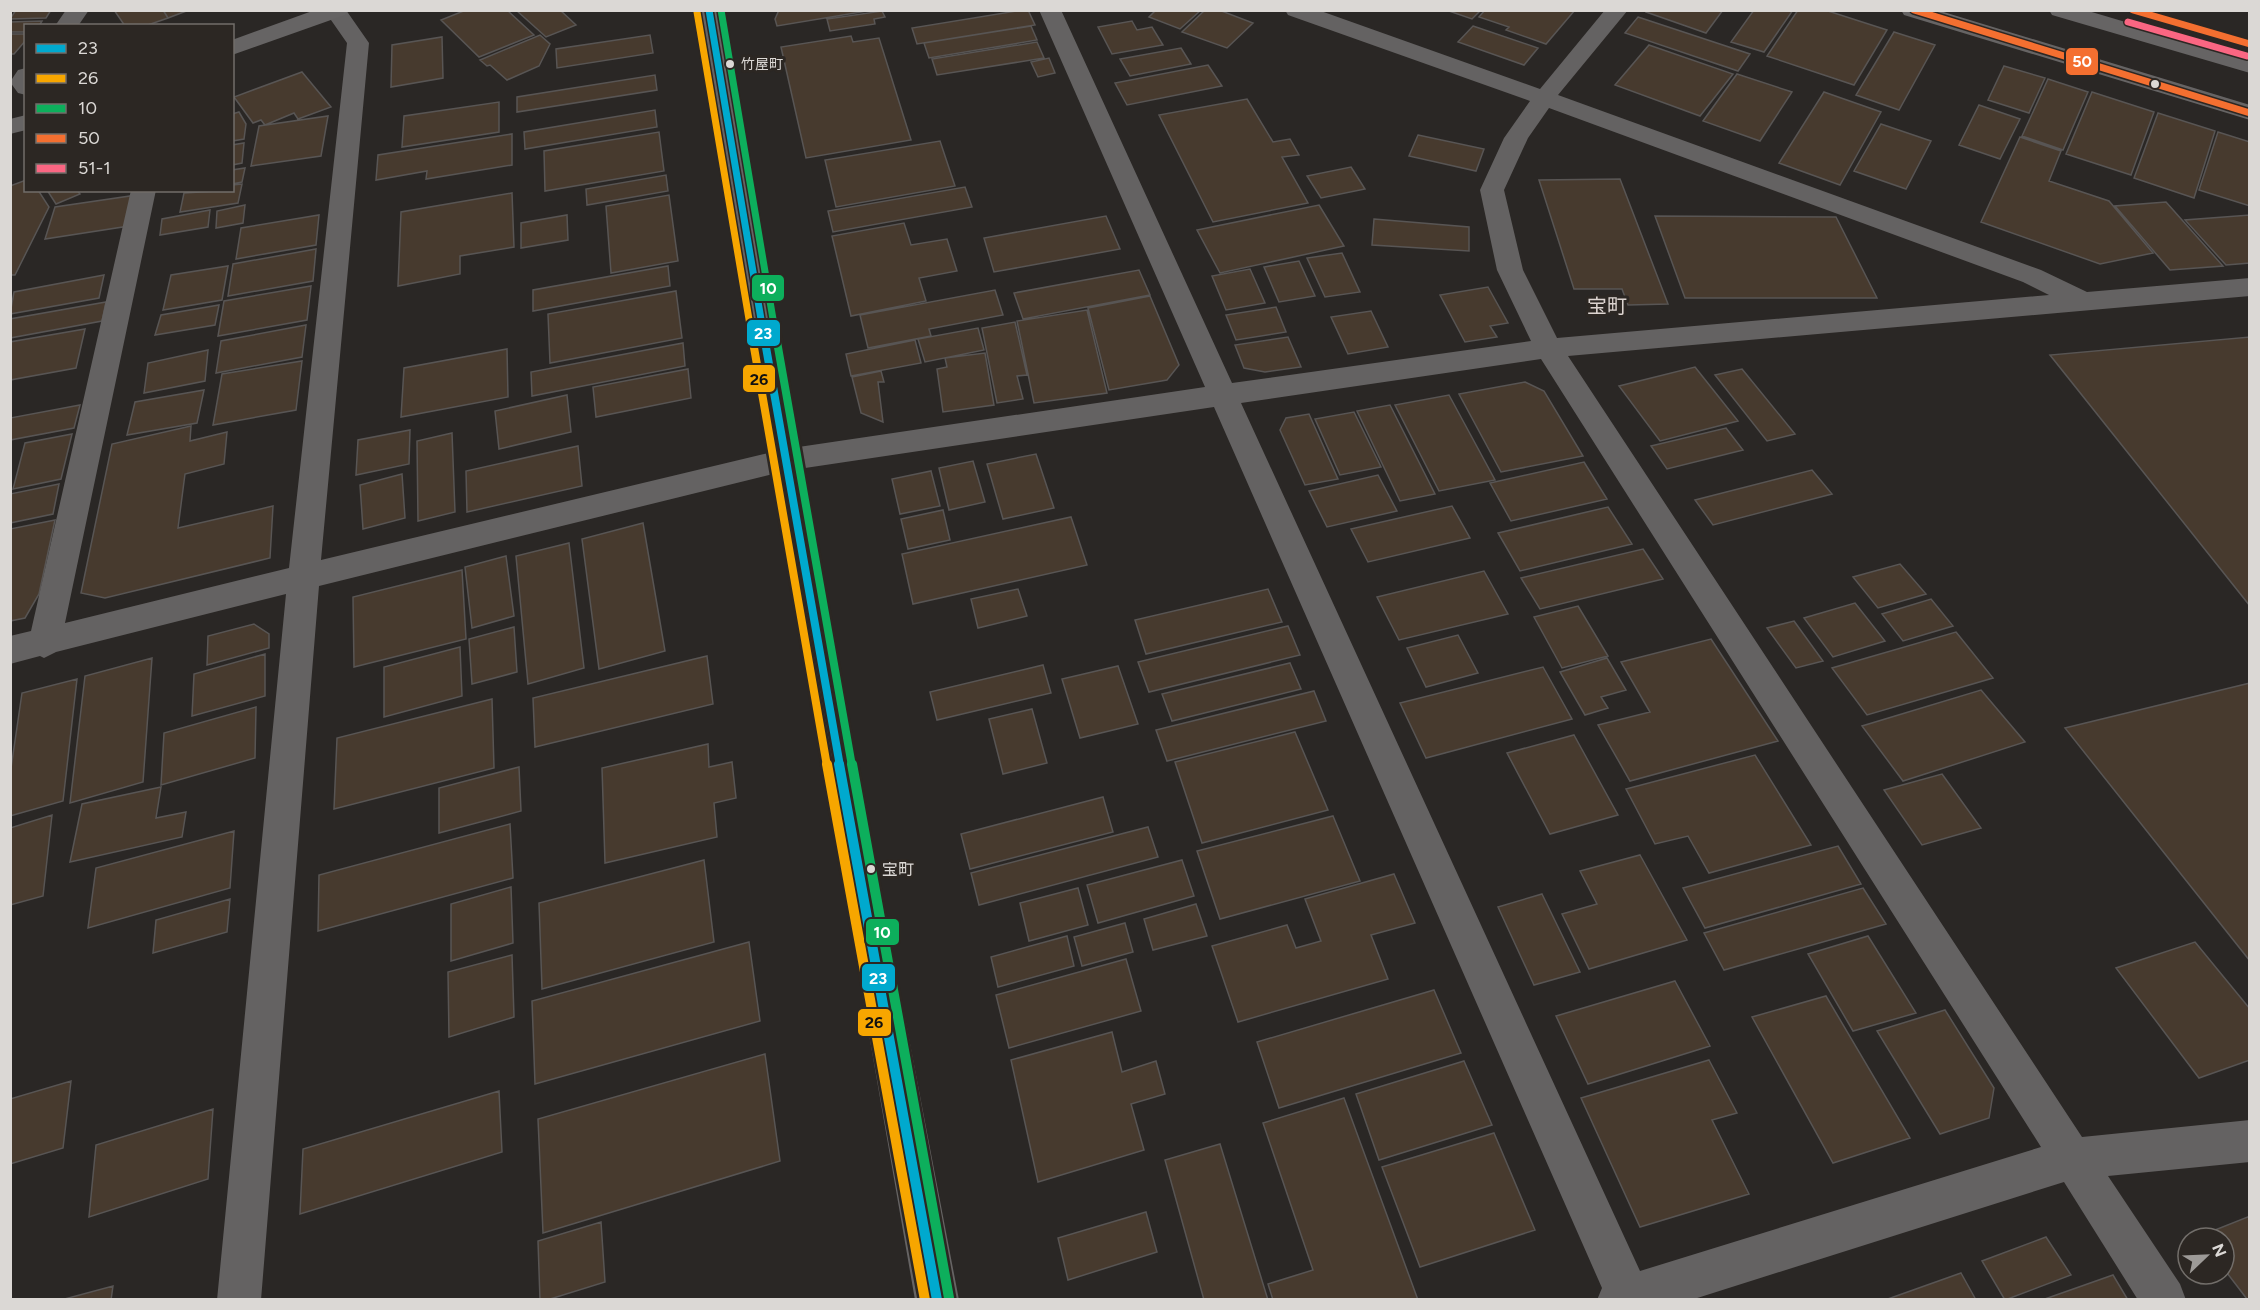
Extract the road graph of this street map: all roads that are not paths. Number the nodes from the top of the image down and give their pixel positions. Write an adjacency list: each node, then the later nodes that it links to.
1 (78, 10): 11 (street)
2 (709, 10): 23 (street)
3 (1050, 10): 22 (street)
4 (1296, 10): 16 (street)
5 (1617, 10): 16 (street)
6 (1912, 10): 17 (street)
7 (1981, 10): 15 (street)
8 (2061, 10): 14 (street)
9 (2131, 10): 12 (street)
10 (336, 11): 13 (street); 24 (street)
11 (68, 24)
12 (2250, 44)
13 (234, 47)
14 (2250, 66)
15 (2227, 84)
16 (1544, 98): 20 (street); 21 (street)
17 (2250, 113)
18 (144, 192): 25 (street)
19 (2250, 287): 20 (street)
20 (2087, 302): 21 (street)
21 (1548, 348): 22 (street); 28 (street)
22 (1221, 394): 23 (street); 29 (street)
23 (784, 460): 24 (street); 31 (street)
24 (304, 576): 25 (street); 30 (street)
25 (44, 644): 26 (street)
26 (10, 650)
27 (2250, 1141): 28 (street)
28 (2071, 1159): 29 (street); 32 (street)
29 (1626, 1298)
30 (239, 1299)
31 (937, 1299)
32 (2164, 1299)

